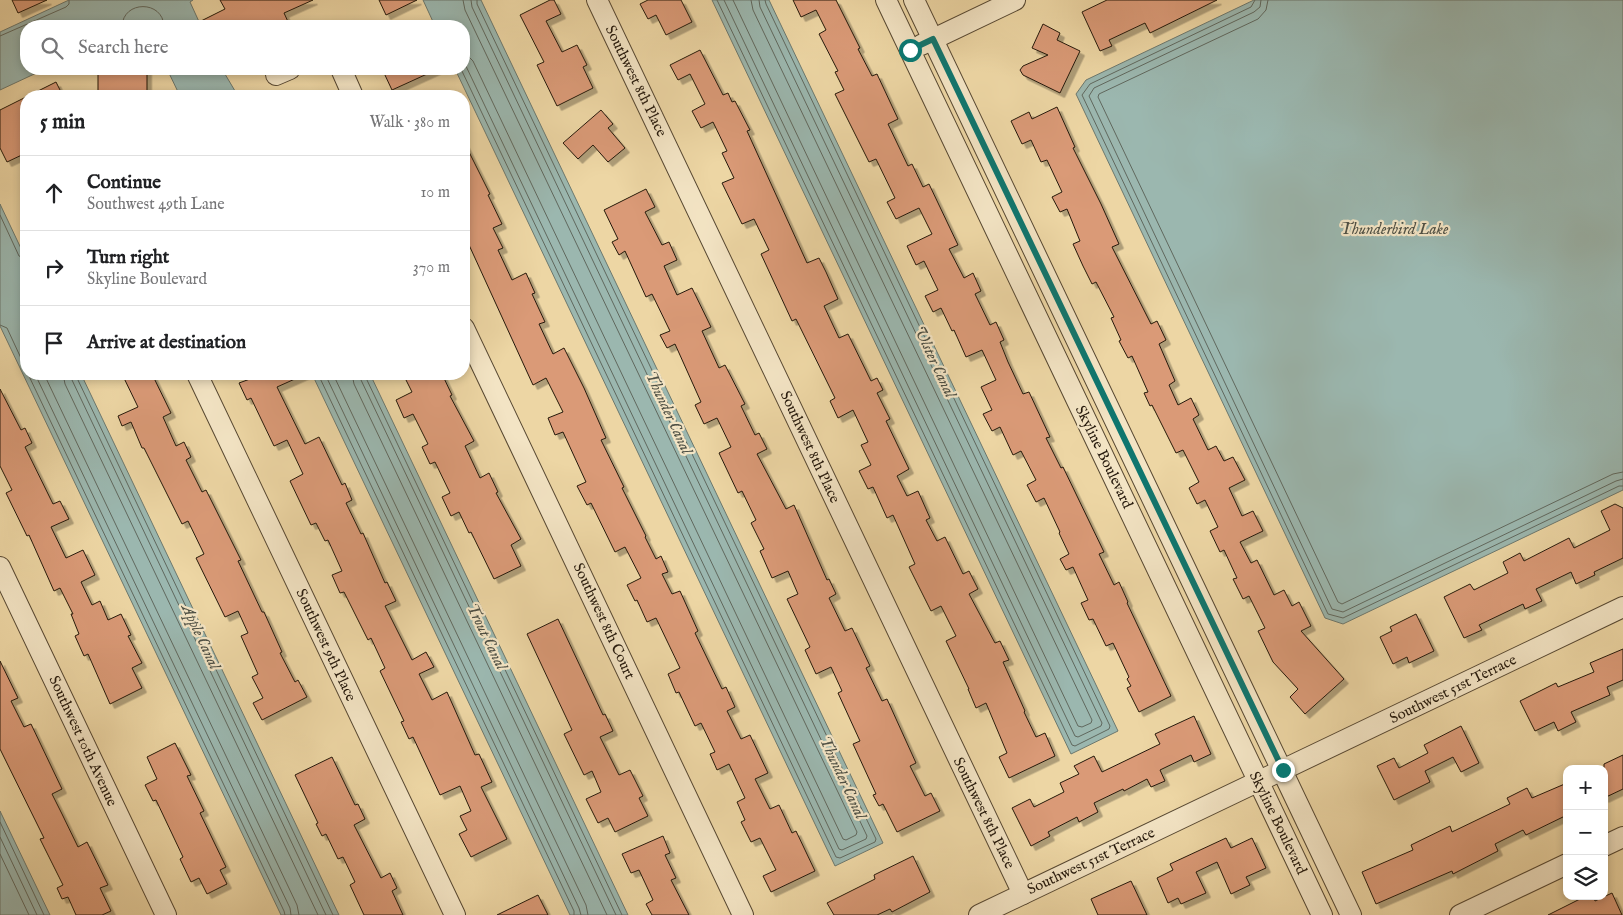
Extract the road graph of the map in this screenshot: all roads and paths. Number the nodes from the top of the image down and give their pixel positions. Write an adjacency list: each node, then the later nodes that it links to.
1 (597, 0): 18 (street, Southwest 8th Place)
2 (886, 0): 6 (street, Skyline Boulevard)
3 (914, 0): 5 (street, Skyline Boulevard)
4 (1015, 0): 5 (street)
5 (933, 39): 6 (street); 13 (street, Skyline Boulevard)
6 (910, 50): 14 (street, Skyline Boulevard)
7 (344, 75): 8 (street)
8 (350, 90)
9 (470, 341): 21 (street, Southwest 8th Court)
10 (200, 380): 20 (street, Southwest 9th Place)
11 (0, 567): 19 (street, Southwest 10th Avenue)
12 (1623, 607): 13 (street, Southwest 51st Terrace)
13 (1283, 770): 14 (street, Southwest 51st Terrace); 24 (street, Skyline Boulevard)
14 (1258, 781): 18 (street, Southwest 51st Terrace); 23 (street, Skyline Boulevard)
15 (1623, 837): 16 (street)
16 (1608, 844)
17 (1563, 866): 25 (street)
18 (1023, 894): 22 (street, Southwest 51st Terrace)
19 (166, 915)
20 (455, 915)
21 (743, 915)
22 (979, 915)
23 (1322, 915)
24 (1351, 915)
25 (1460, 915)

